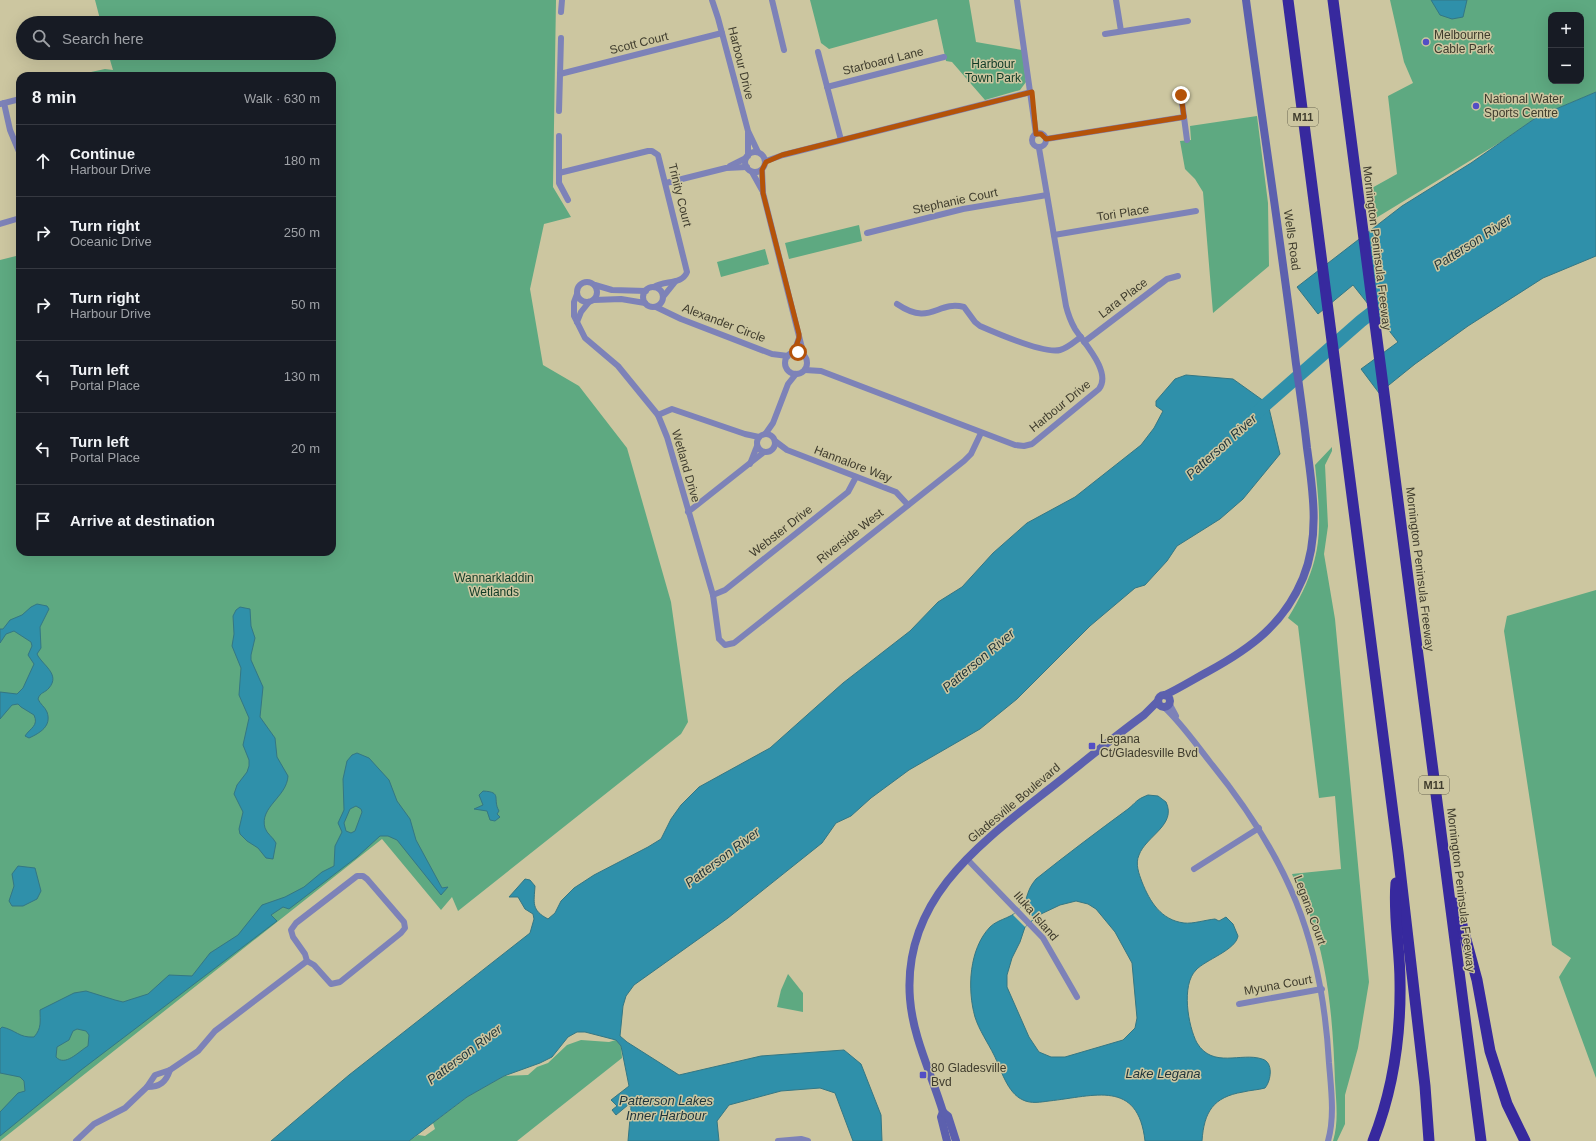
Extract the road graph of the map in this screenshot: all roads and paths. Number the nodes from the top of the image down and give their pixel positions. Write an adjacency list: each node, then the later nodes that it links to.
1 (562, 0): 9 (street)
2 (712, 0): 12 (street, Harbour Drive)
3 (772, 0): 15 (street)
4 (1017, 0): 20 (street)
5 (1116, 0): 11 (street)
6 (1246, 0): 86 (main road, Wells Road)
7 (1288, 0): 93 (highway, M11)
8 (1333, 0): 95 (highway, Mornington Peninsula Freeway / M11)
9 (561, 12)
10 (1188, 21): 11 (street)
11 (1121, 31): 13 (street)
12 (722, 33): 18 (street, Scott Court); 26 (street, Harbour Drive)
13 (1105, 34)
14 (561, 38): 18 (street)
15 (784, 50)
16 (818, 52): 19 (street)
17 (944, 57): 19 (street, Starboard Lane)
18 (560, 74): 24 (street)
19 (827, 87): 30 (street)
20 (1032, 92): 27 (street); 30 (street)
21 (1181, 95): 25 (street)
22 (16, 100): 23 (street)
23 (2, 104): 32 (street)
24 (559, 111)
25 (1184, 117): 29 (street); 31 (street)
26 (748, 131): 34 (street, Harbour Drive); 36 (street, Harbour Drive)
27 (1036, 134): 29 (street); 33 (street)
28 (559, 136): 42 (street)
29 (1046, 139): 33 (street)
30 (841, 140): 35 (street)
31 (1187, 140)
32 (16, 144)
33 (1039, 148): 45 (street, Harbour Drive)
34 (760, 154): 35 (street); 36 (street); 37 (street)
35 (782, 155): 37 (street)
36 (747, 157): 38 (street); 39 (street)
37 (766, 162): 40 (street)
38 (747, 167): 39 (street); 41 (street)
39 (726, 168): 43 (street)
40 (762, 170): 41 (street); 44 (street)
41 (752, 172): 44 (street)
42 (559, 173): 43 (street, Trinity Court); 46 (street)
43 (666, 183): 53 (street, Trinity Court)
44 (763, 193): 65 (street)
45 (1047, 195): 50 (street, Stephanie Court); 51 (street, Harbour Drive)
46 (568, 200)
47 (1196, 211): 51 (street, Tori Place)
48 (16, 219): 49 (street)
49 (0, 224)
50 (867, 233)
51 (1054, 235): 66 (street, Harbour Drive)
52 (1178, 276): 66 (street, Lara Place)
53 (675, 282): 55 (street); 58 (street)
54 (595, 285): 56 (street); 57 (street); 59 (street)
55 (654, 287): 56 (street); 58 (street)
56 (646, 291): 60 (street)
57 (577, 294): 59 (street); 64 (street, Wetland Drive)
58 (663, 298): 62 (street); 63 (street, Alexander Circle)
59 (591, 301): 60 (street); 64 (street)
60 (645, 302): 62 (street)
61 (897, 304): 66 (street, Lara Place)
62 (656, 307): 63 (street, Alexander Circle)
63 (669, 312): 68 (street, Alexander Circle)
64 (577, 322): 77 (street, Wetland Drive)
65 (799, 338): 67 (street); 70 (street)
66 (1082, 339): 78 (street, Harbour Drive)
67 (794, 352): 69 (street); 70 (street)
68 (772, 354): 69 (street, Alexander Circle); 71 (street, Alexander Circle)
69 (788, 356): 71 (street)
70 (806, 358): 73 (street); 74 (street, Harbour Drive)
71 (786, 363): 72 (street)
72 (788, 370): 75 (street); 76 (street)
73 (805, 370): 74 (street, Harbour Drive); 75 (street)
74 (821, 371): 78 (street, Harbour Drive)
75 (796, 374): 76 (street)
76 (788, 384): 79 (street)
77 (658, 415): 80 (street); 88 (street, Wetland Drive)
78 (981, 433): 87 (street, Riverside West)
79 (771, 437): 80 (street); 81 (street); 82 (street, Hannalore Way)
80 (758, 442): 83 (street); 84 (street)
81 (772, 449): 82 (street, Hannalore Way); 83 (street)
82 (787, 450): 85 (street, Hannalore Way)
83 (764, 452): 84 (street)
84 (750, 464): 88 (street)
85 (856, 477): 87 (street, Hannalore Way); 89 (street, Webster Drive)
86 (1312, 484): 91 (main road, Gladesville Boulevard)
87 (908, 505): 90 (street, Riverside West)
88 (688, 512): 89 (street, Wetland Drive)
89 (712, 595): 90 (street, Wetland Drive)
90 (723, 644)
91 (1165, 702): 92 (street, Legana Court); 94 (main road, Gladesville Boulevard)
92 (1259, 828): 96 (street); 98 (street, Legana Court)
93 (1398, 852): 110 (highway); 111 (highway, M11)
94 (967, 859): 99 (street, Iluka Island); 103 (main road, Gladesville Boulevard)
95 (1444, 862): 112 (highway, Mornington Peninsula Freeway / M11); 113 (highway)
96 (1194, 869)
97 (307, 961): 97 (street); 101 (street)
98 (1322, 988): 100 (street, Myuna Court); 109 (street, Legana Court)
99 (1077, 997)
100 (1239, 1004)
101 (170, 1070): 102 (street); 102 (street)
102 (147, 1087): 104 (street)
103 (943, 1112): 107 (main road, Gladesville Boulevard); 108 (main road, Gladesville Boulevard)
104 (76, 1141)
105 (778, 1141): 106 (street)
106 (808, 1141)
107 (947, 1141)
108 (956, 1141)
109 (1328, 1141)
110 (1373, 1141)
111 (1429, 1141)
112 (1481, 1141)
113 (1525, 1141)

